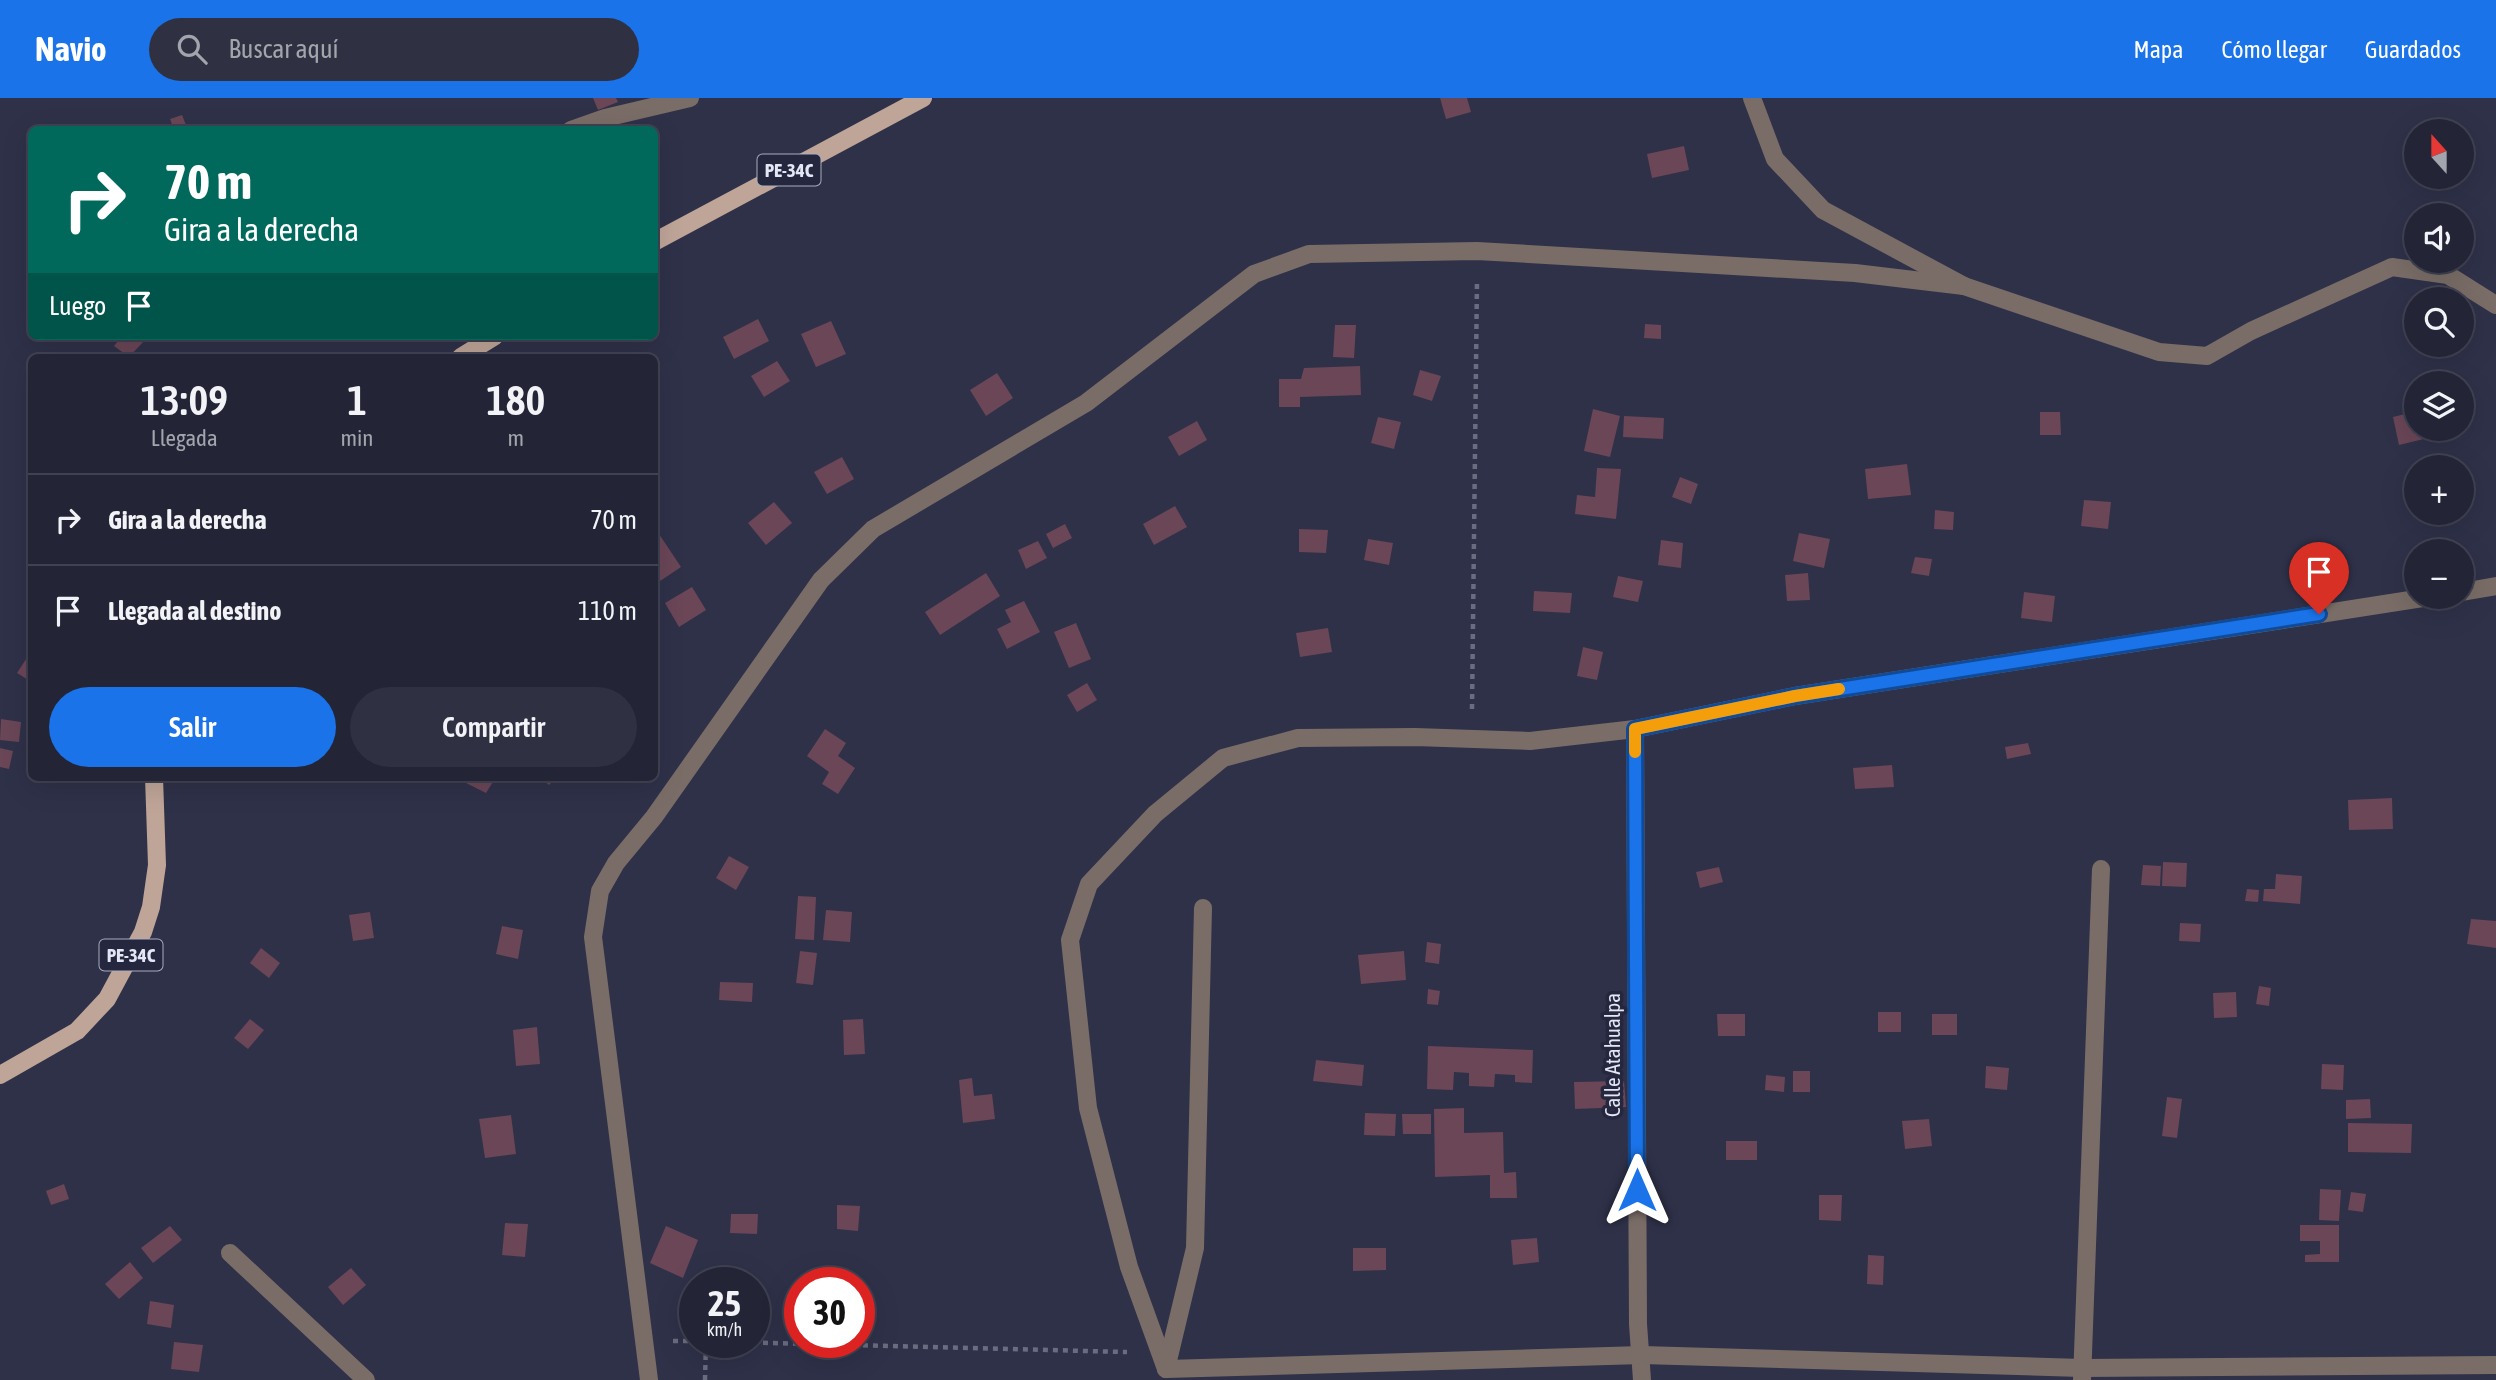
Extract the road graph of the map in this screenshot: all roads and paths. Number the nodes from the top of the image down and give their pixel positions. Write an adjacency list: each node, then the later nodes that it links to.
1 (690, 98): 4 (street)
2 (923, 98): 5 (main road, PE-34C)
3 (1752, 98): 7 (street)
4 (582, 126)
5 (658, 240)
6 (1477, 251): 7 (street); 15 (path); 28 (street)
7 (1964, 286): 8 (street)
8 (2496, 305)
9 (489, 340): 10 (main road)
10 (466, 354)
11 (2496, 586): 12 (street)
12 (2474, 590)
13 (2404, 601): 14 (street)
14 (1635, 729): 15 (street); 22 (street, Calle Atahualpa)
15 (1471, 738): 25 (street)
16 (154, 781): 19 (main road, PE-34C)
17 (2101, 869): 26 (street)
18 (1203, 908): 25 (street)
19 (0, 1075)
20 (230, 1254): 27 (street)
21 (770, 1343): 25 (path)
22 (1642, 1355): 25 (street); 26 (street); 30 (street, Calle Atahualpa)
23 (706, 1358): 29 (path)
24 (2496, 1365): 26 (street)
25 (1166, 1374)
26 (2082, 1374)
27 (366, 1380)
28 (649, 1380)
29 (705, 1380)
30 (1642, 1380)

